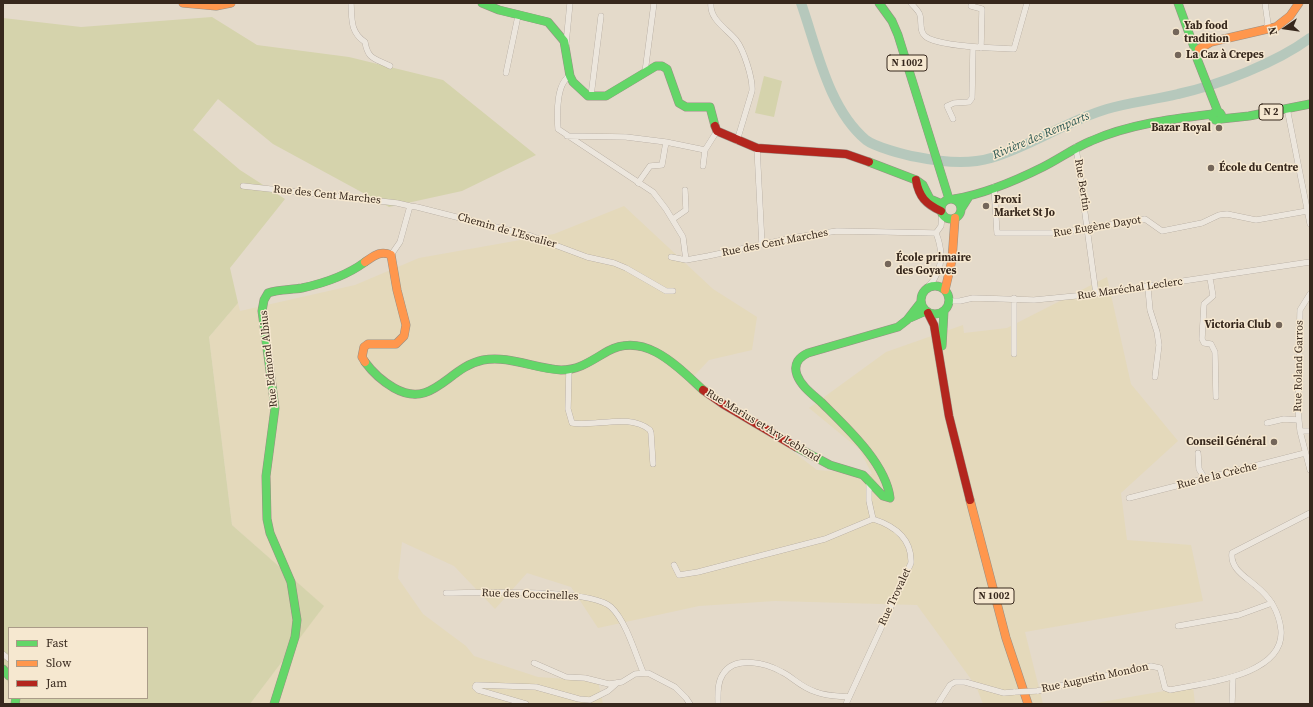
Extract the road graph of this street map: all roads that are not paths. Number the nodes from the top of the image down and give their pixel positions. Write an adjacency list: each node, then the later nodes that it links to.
1 (183, 3): 2 (main road)
2 (230, 3)
3 (351, 3): 22 (street)
4 (482, 3): 15 (main road)
5 (570, 3): 18 (street)
6 (654, 3): 23 (street)
7 (711, 3): 33 (street)
8 (879, 3): 45 (main road, N 1002)
9 (911, 3): 19 (street)
10 (1026, 3): 20 (street)
11 (1178, 3): 21 (main road)
12 (1265, 3): 17 (street)
13 (1299, 3): 17 (main road)
14 (971, 6): 20 (street)
15 (518, 16): 18 (main road); 24 (street)
16 (601, 16): 26 (street)
17 (1265, 30): 21 (main road)
18 (566, 46): 25 (main road)
19 (973, 47): 20 (street); 30 (street)
20 (981, 48)
21 (1196, 50): 29 (main road)
22 (390, 66)
23 (645, 72): 26 (main road); 31 (main road)
24 (506, 73)
25 (570, 76): 26 (main road); 32 (street)
26 (591, 96)
27 (1310, 104): 28 (main road, N 2)
28 (1287, 108): 29 (main road, N 2); 47 (street)
29 (1216, 113): 35 (main road)
30 (953, 119)
31 (717, 131): 33 (main road); 37 (street)
32 (567, 136): 34 (street); 39 (street)
33 (737, 140): 36 (main road)
34 (666, 142): 37 (street); 39 (street)
35 (1076, 147): 41 (main road); 50 (street, Rue Bertin)
36 (758, 148): 45 (main road); 52 (street)
37 (705, 150): 38 (street)
38 (703, 166)
39 (638, 183): 48 (street)
40 (243, 186): 44 (street, Rue des Cent Marches)
41 (994, 187): 43 (main road); 50 (street, Rue Eugène Dayot)
42 (685, 190): 48 (street)
43 (968, 198): 45 (main road); 46 (main road)
44 (410, 206): 53 (street); 62 (street, Chemin de L'Escalier)
45 (947, 209): 46 (main road, N 1002); 46 (main road, N 1002); 51 (street); 57 (main road, N 1002)
46 (961, 209)
47 (1307, 211): 49 (street); 50 (street, Rue Eugène Dayot)
48 (673, 219): 55 (street)
49 (1310, 224)
50 (1089, 230): 63 (street, Rue Bertin)
51 (936, 233): 52 (street, Rue des Cent Marches); 59 (street)
52 (762, 245): 55 (street, Rue des Cent Marches)
53 (391, 255): 72 (main road, Rue Marius et Ary Leblond); 98 (main road, Rue Edmond Albius)
54 (671, 257): 55 (street)
55 (686, 260)
56 (1310, 262): 58 (street, Rue Maréchal Leclerc)
57 (947, 275): 59 (main road); 61 (main road, N 1002)
58 (1210, 278): 60 (street, Rue Maréchal Leclerc); 75 (street)
59 (930, 287): 61 (main road); 67 (main road)
60 (1148, 288): 63 (street, Rue Maréchal Leclerc); 74 (street)
61 (945, 290): 66 (main road)
62 (672, 291)
63 (1096, 294): 65 (street, Rue Maréchal Leclerc)
64 (1310, 294): 76 (street, Rue Roland Garros)
65 (1014, 298): 66 (street, Rue Maréchal Leclerc); 71 (street)
66 (949, 301): 68 (main road)
67 (921, 302): 69 (main road); 70 (main road, Rue Marius et Ary Leblond)
68 (944, 311): 69 (main road); 73 (main road, N 1002)
69 (927, 312): 70 (main road, Rue Marius et Ary Leblond); 73 (main road, N 1002)
70 (907, 320): 85 (main road, Rue Marius et Ary Leblond)
71 (1014, 354)
72 (569, 369): 82 (street); 85 (main road, Rue Marius et Ary Leblond)
73 (943, 372): 104 (main road, N 1002)
74 (1155, 377)
75 (1216, 397)
76 (1298, 420): 77 (street); 78 (street, Rue Roland Garros)
77 (1267, 423)
78 (1300, 431): 79 (street); 81 (street)
79 (1310, 431)
80 (1198, 453): 84 (street)
81 (1305, 453): 83 (street); 84 (street, Rue de la Crèche)
82 (653, 464)
83 (1310, 470)
84 (1205, 479): 86 (street, Rue de la Crèche)
85 (869, 480): 88 (street)
86 (1129, 498)
87 (1310, 513): 91 (street, Rue Augustin Mondon)
88 (873, 519): 89 (street); 97 (street, Rue Trovalet)
89 (674, 565)
90 (446, 593): 94 (street, Rue des Coccinelles)
91 (1272, 603): 92 (street); 95 (street, Rue Augustin Mondon)
92 (1178, 626)
93 (534, 663): 96 (street)
94 (643, 672): 96 (street); 100 (street)
95 (1234, 676): 103 (street, Rue Augustin Mondon, bridge); 105 (street)
96 (616, 684): 99 (street)
97 (849, 696): 101 (street); 102 (street, Rue Trovalet)
98 (274, 704)
99 (526, 704)
100 (690, 704)
101 (718, 704)
102 (846, 704)
103 (938, 704)
104 (1028, 704)
105 (1232, 704)

